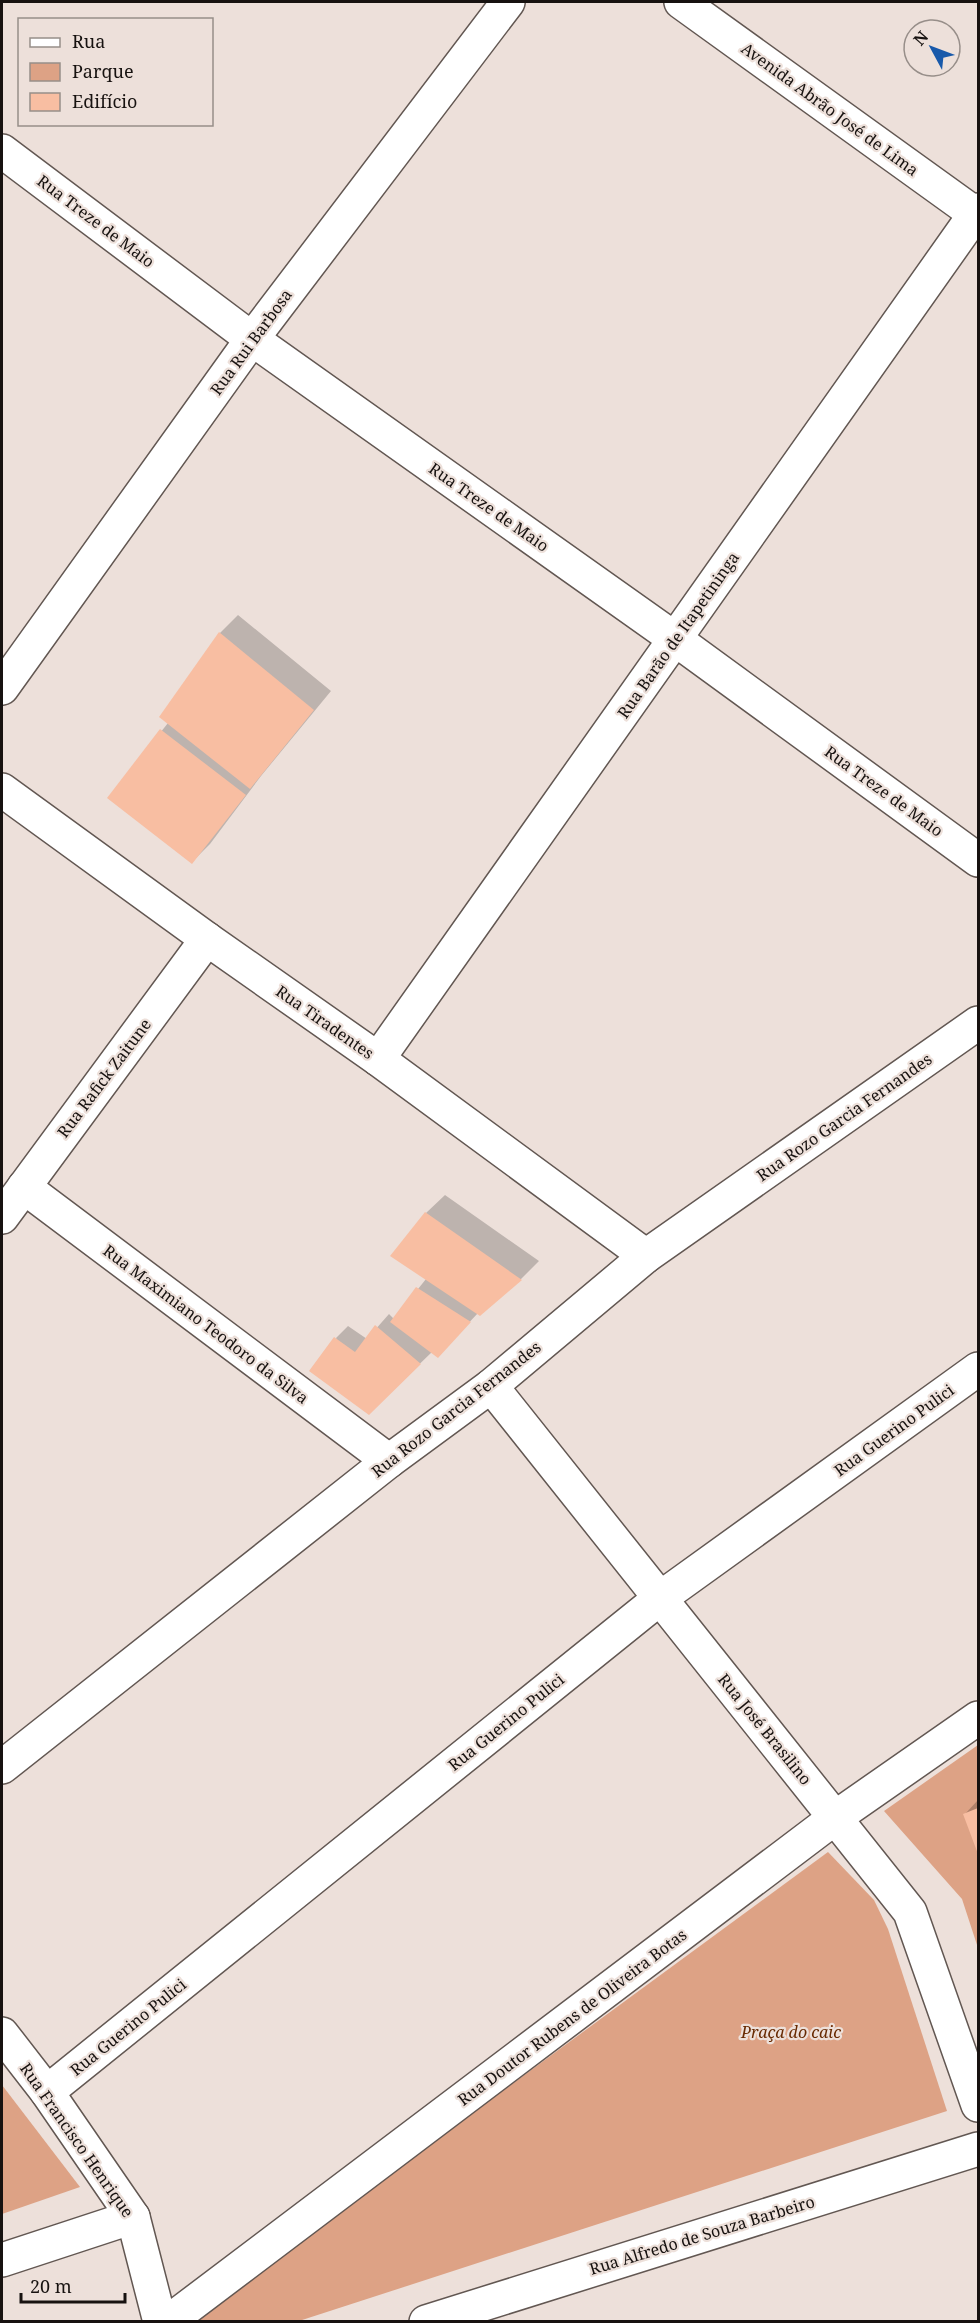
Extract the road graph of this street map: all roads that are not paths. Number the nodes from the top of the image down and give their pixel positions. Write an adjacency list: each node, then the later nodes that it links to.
1 (508, 2): 5 (street, Rua Rui Barbosa)
2 (681, 2): 4 (street, Avenida Abrão José de Lima)
3 (2, 151): 5 (street, Rua Treze de Maio)
4 (978, 214): 6 (street, Rua Barão de Itapetininga)
5 (252, 339): 6 (street, Rua Treze de Maio); 7 (street, Rua Rui Barbosa)
6 (675, 639): 9 (street, Rua Treze de Maio); 12 (street, Rua Barão de Itapetininga)
7 (2, 688)
8 (2, 790): 10 (street, Rua Tiradentes)
9 (978, 860)
10 (207, 939): 12 (street, Rua Tiradentes); 13 (street, Rua Rafick Zaitune)
11 (978, 1023): 15 (street, Rua Rozo Garcia Fernandes)
12 (378, 1059): 15 (street, Rua Tiradentes)
13 (24, 1187): 14 (street, Rua Rafick Zaitune); 18 (street, Rua Maximiano Teodoro da Silva)
14 (2, 1217)
15 (646, 1256): 17 (street, Rua Rozo Garcia Fernandes)
16 (978, 1369): 19 (street, Rua Guerino Pulici)
17 (491, 1386): 18 (street, Rua Rozo Garcia Fernandes); 19 (street, Rua José Brasilino)
18 (389, 1461): 21 (street, Rua Rozo Garcia Fernandes)
19 (659, 1599): 22 (street, Rua José Brasilino); 24 (street, Rua Guerino Pulici)
20 (978, 1718): 22 (street, Rua Doutor Rubens de Oliveira Botas)
21 (2, 1767)
22 (836, 1817): 25 (street, Rua José Brasilino); 30 (street, Rua Doutor Rubens de Oliveira Botas)
23 (2, 2034): 24 (street, Rua Francisco Henrique)
24 (47, 2092): 27 (street, Rua Francisco Henrique)
25 (978, 2105)
26 (978, 2149): 31 (street, Rua Alfredo de Souza Barbeiro)
27 (133, 2217): 28 (street); 29 (street, Rua Francisco Henrique)
28 (2, 2260)
29 (160, 2322)
30 (168, 2322)
31 (426, 2322)

